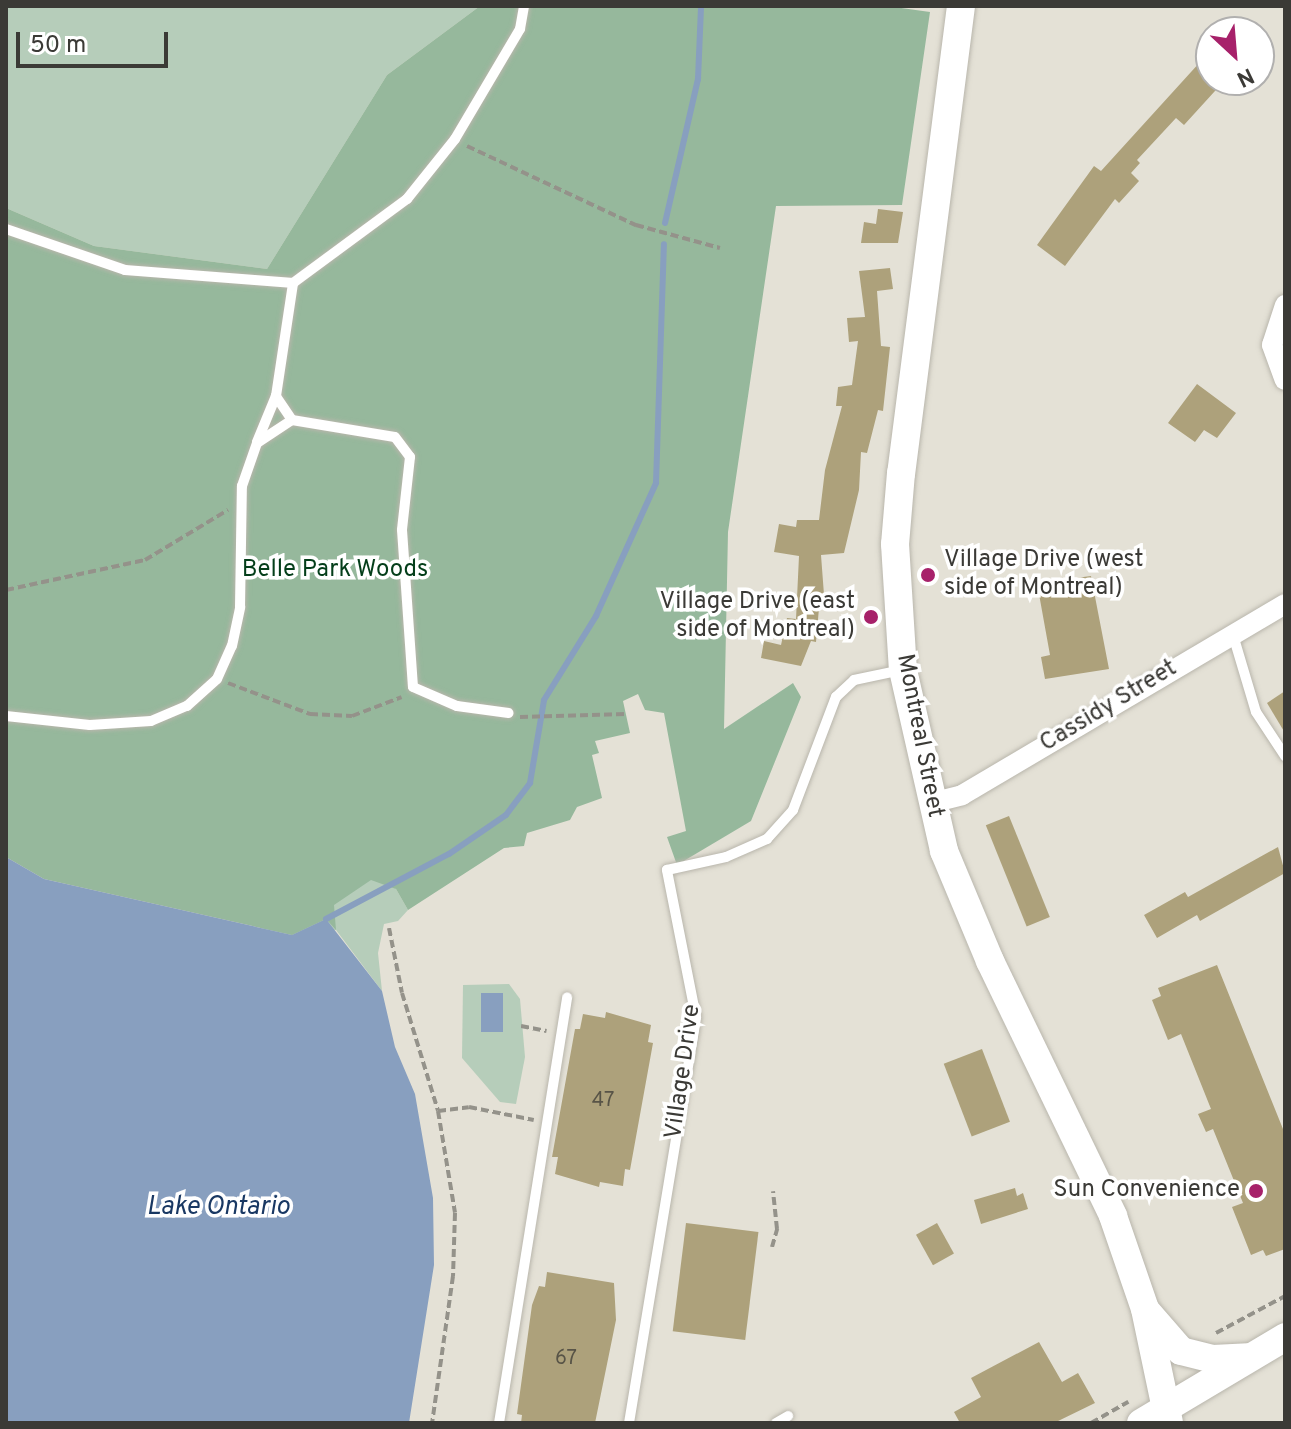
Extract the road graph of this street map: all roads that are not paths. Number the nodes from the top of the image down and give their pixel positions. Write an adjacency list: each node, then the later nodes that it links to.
1 (524, 6): 4 (lane)
2 (961, 6): 12 (main road, Montreal Street)
3 (6, 229): 4 (lane)
4 (293, 283): 7 (lane)
5 (1285, 305): 6 (street)
6 (1285, 380)
7 (276, 396): 8 (lane); 9 (lane)
8 (292, 420): 9 (lane); 13 (lane)
9 (257, 443): 14 (lane)
10 (1285, 604): 11 (street, Cassidy Street)
11 (1233, 635): 15 (lane); 16 (street, Cassidy Street)
12 (903, 670): 16 (main road, Montreal Street); 24 (lane, Village Drive)
13 (509, 713)
14 (6, 716)
15 (1285, 756)
16 (931, 803): 18 (main road, Montreal Street)
17 (567, 997): 23 (lane)
18 (1145, 1309): 20 (main road); 21 (main road, Montreal Street)
19 (1285, 1337): 20 (main road)
20 (1252, 1357): 21 (main road)
21 (1168, 1415): 26 (main road)
22 (788, 1416): 25 (lane)
23 (499, 1423)
24 (629, 1423)
25 (776, 1423)
26 (1141, 1423)

